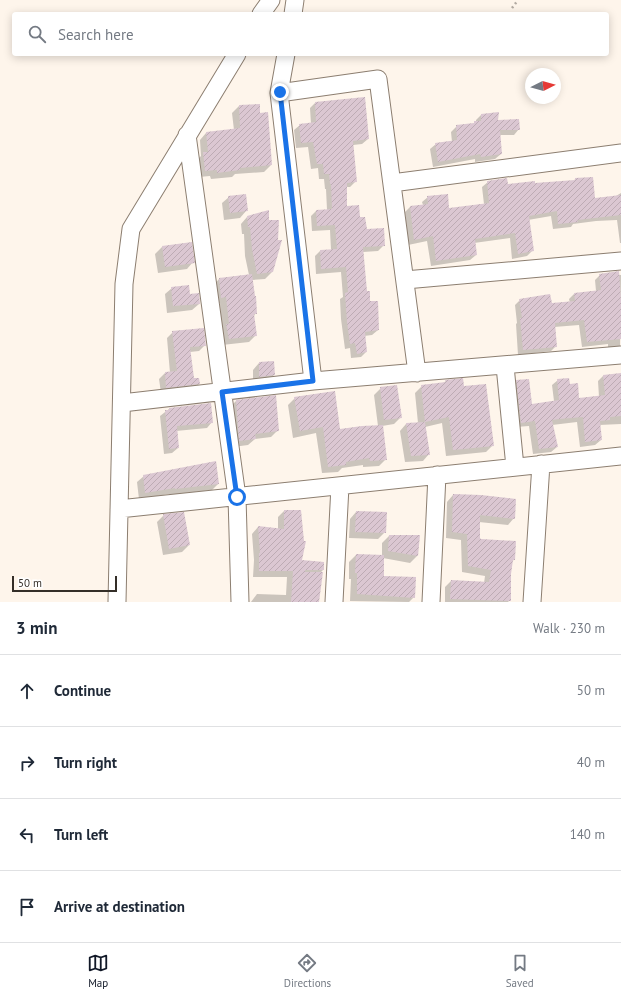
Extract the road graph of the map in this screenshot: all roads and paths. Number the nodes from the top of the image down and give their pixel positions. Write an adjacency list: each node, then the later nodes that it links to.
1 (271, 0): 5 (street)
2 (295, 0): 6 (street)
3 (518, 0): 4 (path)
4 (512, 8)
5 (262, 12)
6 (293, 12)
7 (235, 56): 10 (street)
8 (286, 56): 9 (street)
9 (280, 92): 12 (street); 18 (street)
10 (187, 135): 19 (street); 20 (street)
11 (621, 153): 12 (street)
12 (392, 183): 14 (street)
13 (621, 261): 14 (street)
14 (405, 280): 17 (street)
15 (621, 356): 16 (street)
16 (505, 366): 17 (street); 23 (street)
17 (417, 373): 18 (street)
18 (313, 381): 19 (street)
19 (222, 392): 20 (street); 26 (street)
20 (122, 403): 27 (street)
21 (621, 456): 22 (street)
22 (541, 464): 23 (street); 32 (street)
23 (515, 467): 24 (street)
24 (437, 475): 25 (street); 31 (street)
25 (340, 486): 26 (street); 30 (street)
26 (237, 497): 27 (street); 29 (street)
27 (119, 509): 28 (street)
28 (117, 602)
29 (240, 602)
30 (334, 602)
31 (431, 602)
32 (532, 602)

